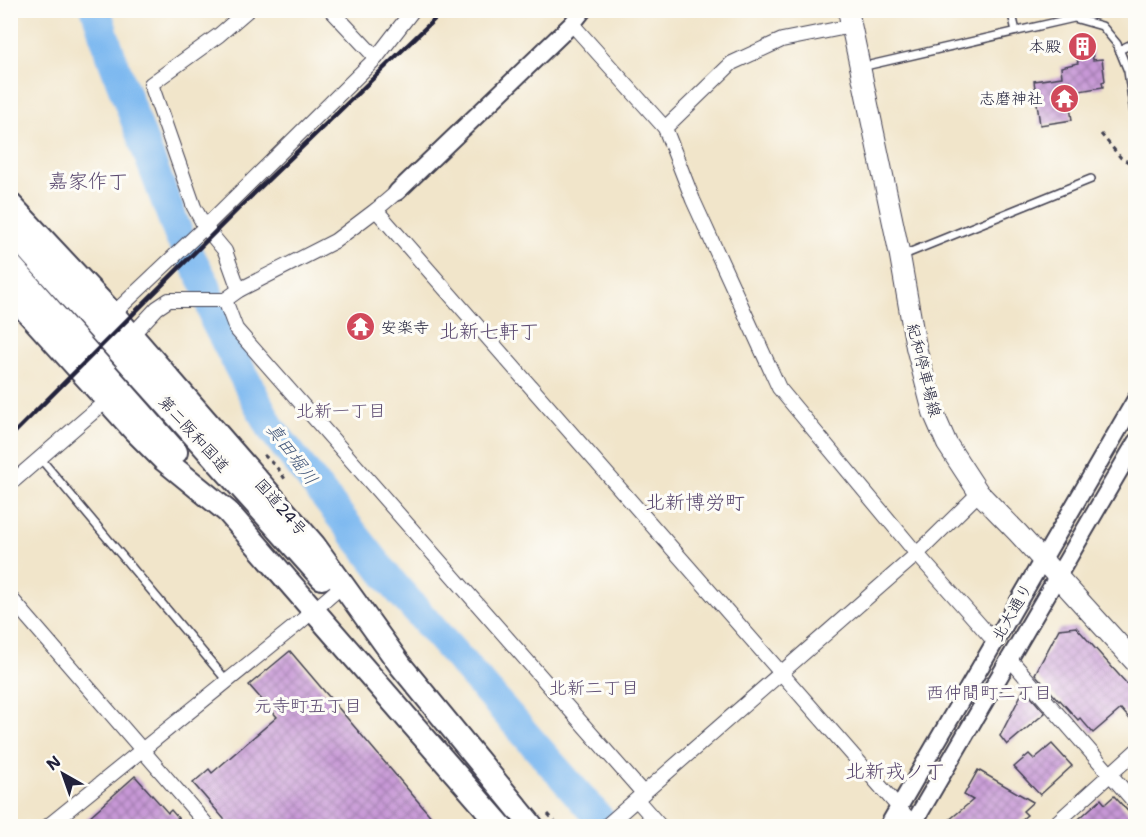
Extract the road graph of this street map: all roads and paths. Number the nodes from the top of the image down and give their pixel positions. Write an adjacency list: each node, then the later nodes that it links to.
1 (248, 10): 22 (street)
2 (331, 10): 11 (street)
3 (413, 10): 11 (street)
4 (583, 10): 7 (street)
5 (1011, 10): 8 (lane)
6 (850, 18): 12 (main road, 紀和停車場線); 14 (street)
7 (572, 24): 14 (street); 18 (street)
8 (1016, 31): 10 (lane); 12 (lane)
9 (1136, 42): 10 (lane)
10 (1119, 50): 13 (lane)
11 (376, 58): 22 (street)
12 (860, 67): 23 (main road, 紀和停車場線)
13 (1136, 127)
14 (664, 129): 37 (street)
15 (1101, 134): 16 (path)
16 (1136, 166)
17 (1091, 179): 23 (lane)
18 (397, 192): 20 (street)
19 (10, 204): 28 (highway, 国道24号)
20 (376, 210): 25 (street); 46 (street)
21 (10, 230): 40 (highway, 第二阪和国道)
22 (202, 230): 25 (street); 28 (street)
23 (900, 256): 35 (main road, 紀和停車場線)
24 (10, 264): 36 (highway, 第二阪和国道)
25 (239, 290): 27 (street)
26 (10, 293): 31 (highway)
27 (225, 300): 29 (street); 51 (street)
28 (112, 314): 29 (highway, 国道24号)
29 (131, 336): 40 (highway, 国道24号)
30 (1136, 399): 38 (street, 北大通り)
31 (106, 401): 33 (street); 36 (highway)
32 (1134, 448): 39 (street, 北大通り)
33 (40, 458): 34 (street); 47 (lane)
34 (10, 484)
35 (979, 493): 37 (street); 38 (main road, 紀和停車場線)
36 (228, 512): 42 (highway)
37 (917, 554): 43 (street); 46 (street)
38 (1042, 560): 39 (main road, 紀和停車場線); 43 (street, 北大通り)
39 (1057, 577): 44 (street, 北大通り); 45 (main road, 紀和停車場線)
40 (339, 588): 42 (street); 58 (highway, 国道24号)
41 (10, 597): 48 (street)
42 (314, 610): 47 (street); 57 (highway)
43 (995, 642): 53 (street, 北大通り)
44 (1009, 658): 50 (street); 61 (street, 北大通り)
45 (1136, 663)
46 (781, 674): 51 (street); 53 (street)
47 (227, 682): 48 (street)
48 (142, 750): 55 (street); 56 (street)
49 (1136, 752): 50 (street)
50 (1109, 775): 52 (street); 62 (street)
51 (640, 797): 54 (street); 59 (street)
52 (1136, 804)
53 (899, 808): 60 (street, 北大通り); 61 (street)
54 (611, 822)
55 (48, 826)
56 (208, 826)
57 (501, 826)
58 (532, 826)
59 (660, 826)
60 (888, 826)
61 (914, 826)
62 (1053, 826)

